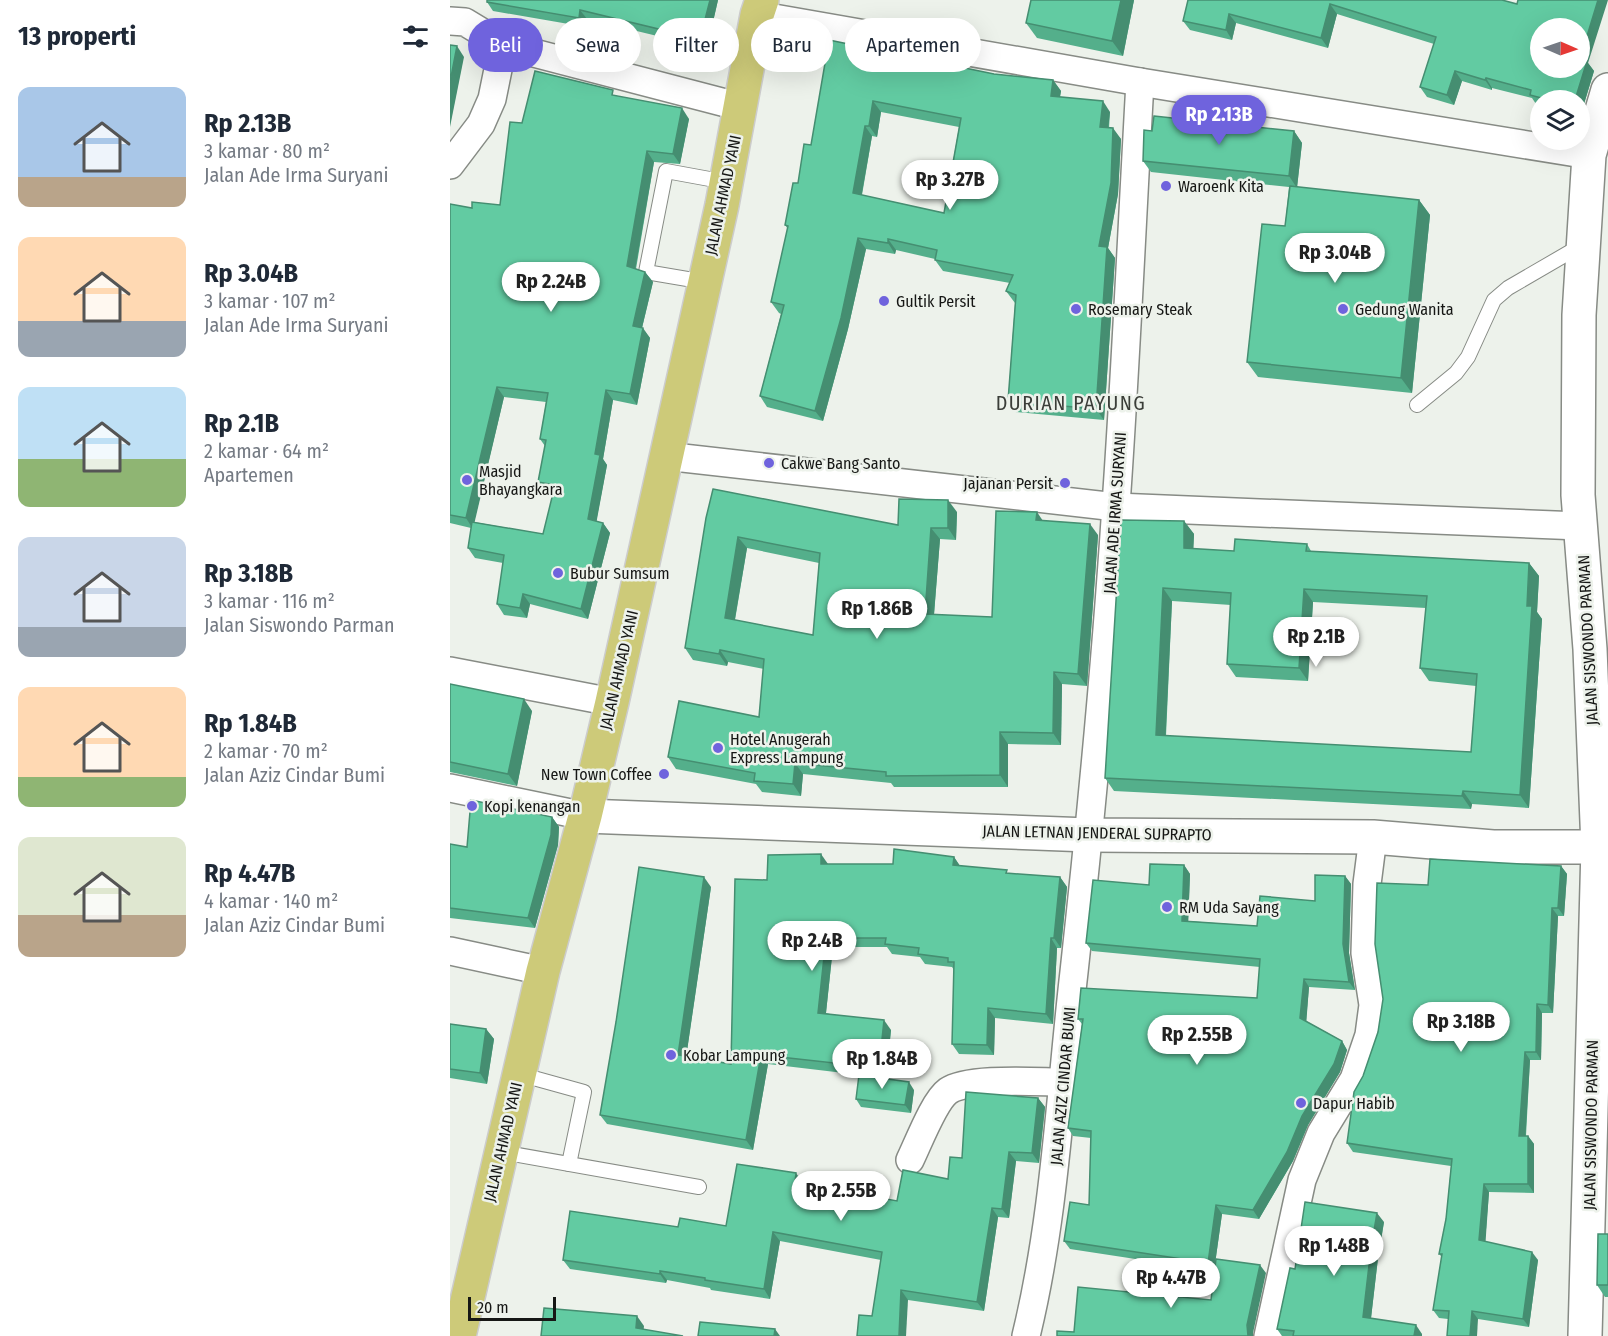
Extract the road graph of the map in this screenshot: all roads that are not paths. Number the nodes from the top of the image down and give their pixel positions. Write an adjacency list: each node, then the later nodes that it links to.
1 (760, 7): 6 (street); 8 (main road, JALAN AHMAD YANI)
2 (450, 21): 3 (street)
3 (468, 24)
4 (543, 55): 8 (street)
5 (498, 72): 10 (street)
6 (1140, 82): 9 (street); 16 (street, JALAN ADE IRMA SURYANI)
7 (1608, 90): 9 (street, JALAN SISWONDO PARMAN)
8 (741, 107): 11 (main road, JALAN AHMAD YANI)
9 (1589, 155): 12 (street, JALAN SISWONDO PARMAN)
10 (450, 165)
11 (726, 182): 13 (main road, JALAN AHMAD YANI); 13 (lane)
12 (1584, 244): 14 (lane); 17 (street, JALAN SISWONDO PARMAN)
13 (705, 282): 15 (main road, JALAN AHMAD YANI)
14 (1417, 405)
15 (665, 456): 16 (street); 19 (main road, JALAN AHMAD YANI)
16 (1116, 507): 17 (street); 22 (street, JALAN ADE IRMA SURYANI)
17 (1580, 526): 24 (street, JALAN SISWONDO PARMAN)
18 (450, 671): 19 (street)
19 (612, 702): 21 (main road, JALAN AHMAD YANI)
20 (450, 788): 21 (street)
21 (585, 816): 22 (street, JALAN LETNAN JENDERAL SUPRAPTO); 26 (main road, JALAN AHMAD YANI)
22 (1089, 835): 23 (street, JALAN LETNAN JENDERAL SUPRAPTO); 28 (street, JALAN AZIZ CINDAR BUMI)
23 (1373, 837): 24 (street, JALAN LETNAN JENDERAL SUPRAPTO); 36 (street)
24 (1603, 847): 29 (street, JALAN SISWONDO PARMAN)
25 (450, 951): 26 (street)
26 (543, 971): 27 (main road, JALAN AHMAD YANI)
27 (519, 1074): 30 (main road, JALAN AHMAD YANI); 32 (lane)
28 (1064, 1082): 31 (street); 35 (street, JALAN AZIZ CINDAR BUMI)
29 (1600, 1089): 37 (street, JALAN SISWONDO PARMAN)
30 (501, 1152): 32 (lane); 34 (main road, JALAN AHMAD YANI)
31 (910, 1160)
32 (569, 1164): 33 (lane)
33 (699, 1187)
34 (459, 1336)
35 (1026, 1336)
36 (1268, 1336)
37 (1585, 1336)

